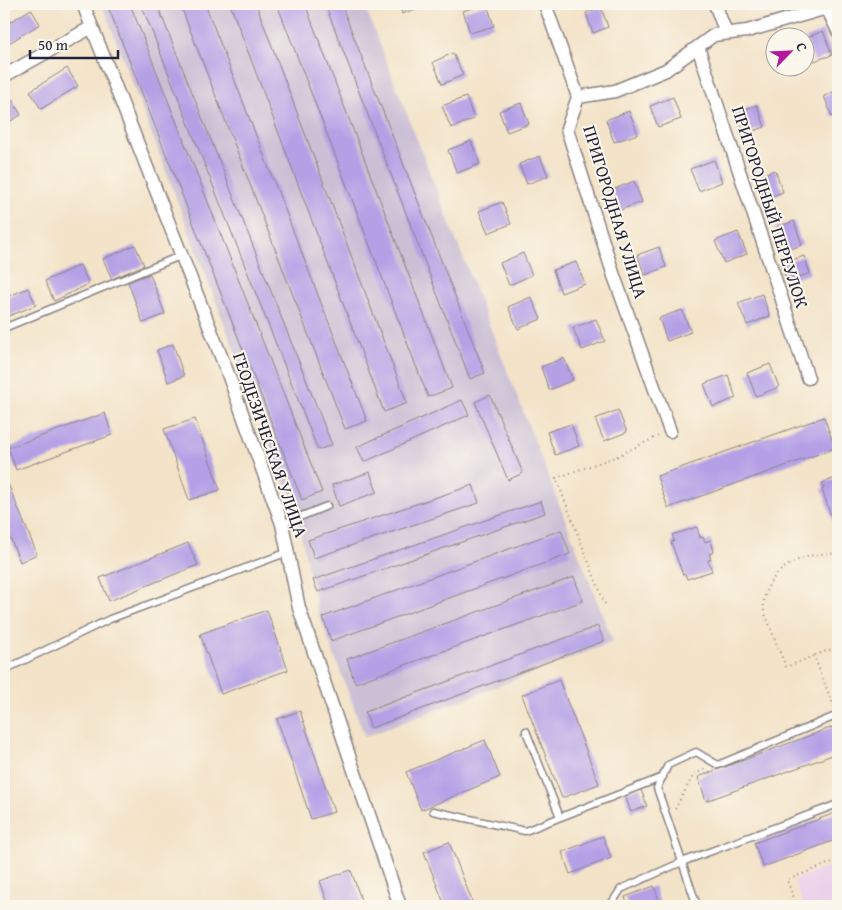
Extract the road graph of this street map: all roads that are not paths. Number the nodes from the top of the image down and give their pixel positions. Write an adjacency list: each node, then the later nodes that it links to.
1 (83, 4): 5 (street, ГЕОДЕЗИЧЕСКАЯ УЛИЦА)
2 (545, 4): 10 (street)
3 (715, 4): 7 (street)
4 (830, 6): 6 (street); 7 (street)
5 (92, 26): 9 (street); 11 (street, ГЕОДЕЗИЧЕСКАЯ УЛИЦА)
6 (838, 31)
7 (726, 33): 8 (street)
8 (698, 47): 10 (street); 13 (street, ПРИГОРОДНЫЙ ПЕРЕУЛОК)
9 (4, 76)
10 (578, 97): 14 (street, ПРИГОРОДНАЯ УЛИЦА)
11 (180, 256): 12 (lane); 16 (street, ГЕОДЕЗИЧЕСКАЯ УЛИЦА)
12 (4, 328)
13 (808, 378)
14 (670, 431)
15 (327, 506): 16 (lane)
16 (282, 524): 17 (street, ГЕОДЕЗИЧЕСКАЯ УЛИЦА)
17 (288, 552): 18 (lane); 26 (street, ГЕОДЕЗИЧЕСКАЯ УЛИЦА)
18 (4, 670)
19 (838, 715): 21 (lane)
20 (526, 731): 24 (lane)
21 (663, 777): 24 (lane); 25 (lane)
22 (838, 804): 25 (lane)
23 (433, 811): 24 (lane)
24 (560, 817)
25 (682, 862): 27 (lane); 28 (lane)
26 (400, 906)
27 (610, 906)
28 (697, 906)

